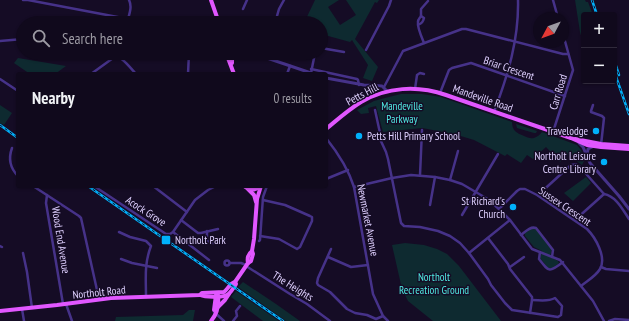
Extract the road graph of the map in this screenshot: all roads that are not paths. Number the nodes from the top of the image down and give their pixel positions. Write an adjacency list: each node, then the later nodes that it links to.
1 (23, 0): 2 (street)
2 (28, 0): 13 (street)
3 (129, 0): 14 (street)
4 (211, 0): 15 (main road)
5 (247, 0): 11 (street)
6 (284, 0): 16 (street)
7 (391, 0): 23 (street)
8 (518, 0): 19 (street)
9 (553, 0): 12 (street)
10 (428, 1): 20 (street)
11 (243, 9)
12 (556, 12)
13 (112, 16)
14 (129, 16)
15 (217, 16)
16 (277, 16)
17 (16, 40): 18 (street)
18 (0, 41)
19 (515, 42): 20 (street); 25 (street); 43 (street)
20 (424, 43): 47 (street)
21 (566, 48): 25 (street, Carr Road)
22 (328, 49): 24 (street)
23 (366, 50)
24 (344, 52)
25 (568, 54): 51 (street, Carr Road)
26 (111, 60): 35 (street)
27 (122, 60): 36 (street)
28 (189, 60): 37 (street)
29 (228, 60): 34 (main road)
30 (232, 60): 34 (main road)
31 (273, 60): 33 (street)
32 (314, 60): 40 (street)
33 (290, 66): 39 (street); 40 (street)
34 (233, 69): 38 (main road)
35 (95, 72)
36 (134, 72)
37 (188, 72)
38 (234, 72)
39 (288, 72)
40 (312, 72)
41 (424, 74): 48 (street)
42 (328, 75): 46 (street)
43 (507, 75): 50 (street, Briar Crescent); 51 (street, Briar Crescent); 54 (street)
44 (328, 78): 46 (street)
45 (0, 79): 49 (street)
46 (359, 84): 47 (street)
47 (386, 89): 48 (main road, Mandeville Road); 55 (main road, Petts Hill)
48 (415, 89): 50 (main road, Mandeville Road)
49 (16, 90)
50 (440, 93): 54 (main road, Mandeville Road)
51 (565, 96): 57 (street, Carr Road)
52 (593, 105): 62 (street)
53 (374, 110): 73 (street)
54 (494, 112): 57 (main road, Mandeville Road)
55 (328, 127)
56 (422, 130): 70 (street)
57 (553, 132): 58 (main road, Mandeville Road)
58 (571, 138): 60 (main road, Mandeville Road); 61 (main road, Mandeville Road)
59 (328, 141): 68 (street, Newmarket Avenue)
60 (579, 143): 61 (main road, Mandeville Road); 66 (street)
61 (589, 144): 62 (main road, Mandeville Road); 66 (street); 66 (street)
62 (601, 146): 63 (main road, Mandeville Road)
63 (629, 147)
64 (12, 148): 69 (street)
65 (458, 151): 74 (street)
66 (587, 153): 93 (street)
67 (498, 154): 85 (street)
68 (348, 170): 72 (street); 75 (street, Newmarket Avenue)
69 (16, 174)
70 (420, 175): 71 (street); 73 (street)
71 (435, 177): 74 (street); 90 (street)
72 (328, 178)
73 (392, 178): 75 (street); 112 (street)
74 (450, 180): 85 (street)
75 (354, 187): 121 (street, Newmarket Avenue)
76 (37, 188): 87 (street, Wood End Avenue)
77 (97, 188): 103 (street, Acock Grove)
78 (158, 188): 94 (street)
79 (213, 188): 94 (street)
80 (246, 188): 91 (main road)
81 (248, 188): 82 (main road)
82 (258, 188)
83 (260, 188): 91 (main road)
84 (266, 188): 89 (street)
85 (476, 192): 92 (street); 95 (street)
86 (604, 194): 88 (street); 96 (street); 99 (street)
87 (47, 195): 134 (street); 136 (street, Wood End Avenue)
88 (537, 195): 92 (street, Sussex Crescent); 99 (street, Sussex Crescent)
89 (263, 200): 105 (street); 105 (street)
90 (430, 205)
91 (256, 206): 120 (main road)
92 (500, 209): 98 (street)
93 (629, 209)
94 (186, 212): 97 (street)
95 (462, 215)
96 (629, 219)
97 (181, 220): 101 (street); 103 (street)
98 (510, 220): 104 (street); 106 (street)
99 (575, 220): 125 (street, Sussex Crescent)
100 (218, 229): 101 (street)
101 (207, 231): 108 (street)
102 (119, 232): 122 (street)
103 (172, 233): 117 (street, Acock Grove)
104 (521, 235): 110 (street); 113 (street)
105 (260, 236): 107 (street)
106 (488, 238): 112 (street); 123 (street)
107 (259, 241)
108 (213, 243)
109 (331, 249): 114 (street)
110 (540, 252): 113 (street); 118 (street)
111 (23, 253): 139 (street)
112 (469, 253): 142 (street)
113 (552, 256): 118 (street)
114 (328, 257): 121 (street); 143 (street)
115 (524, 257): 123 (street)
116 (121, 259): 122 (street)
117 (209, 260)
118 (563, 262): 128 (street)
119 (230, 263): 120 (street)
120 (246, 265): 127 (main road); 150 (street, The Heights)
121 (368, 265): 143 (street, Newmarket Avenue)
122 (146, 266): 124 (street); 133 (street)
123 (510, 267): 135 (street)
124 (157, 268)
125 (601, 268): 126 (street); 128 (street)
126 (629, 271)
127 (235, 282): 129 (main road); 131 (main road)
128 (581, 286): 152 (street)
129 (230, 292): 131 (main road, Northolt Road); 137 (main road)
130 (200, 294): 131 (main road, Northolt Road); 132 (main road, Northolt Road); 133 (main road, Northolt Road)
131 (217, 295): 132 (main road, Northolt Road); 137 (main road)
132 (207, 296): 137 (main road)
133 (146, 297): 134 (main road, Northolt Road)
134 (99, 299): 136 (main road, Northolt Road)
135 (532, 300): 142 (street); 142 (street)
136 (65, 304): 139 (main road, Northolt Road); 147 (street, Wood End Avenue)
137 (216, 306): 144 (main road)
138 (240, 306): 149 (street)
139 (32, 308): 140 (main road, Northolt Road)
140 (22, 309): 141 (main road, Northolt Road); 146 (street)
141 (0, 311)
142 (530, 313)
143 (383, 316): 151 (street)
144 (213, 317): 148 (street)
145 (629, 320): 153 (street)
146 (24, 321)
147 (72, 321)
148 (224, 321)
149 (232, 321)
150 (330, 321)
151 (388, 321)
152 (604, 321)
153 (609, 321)

